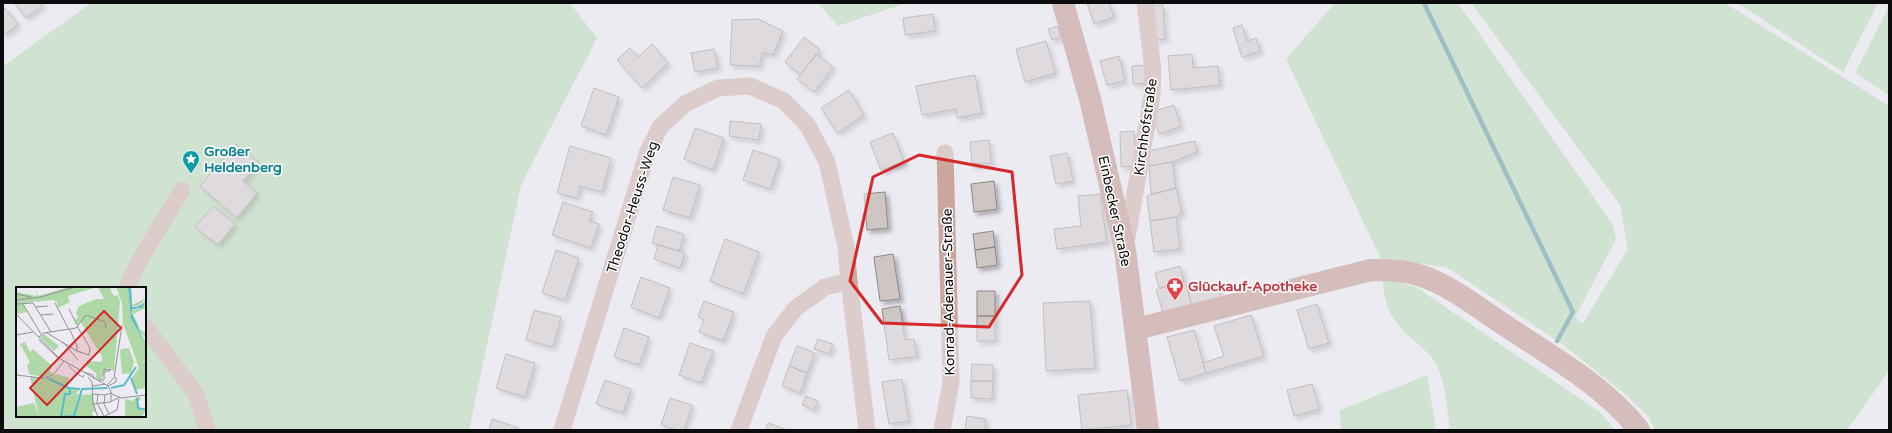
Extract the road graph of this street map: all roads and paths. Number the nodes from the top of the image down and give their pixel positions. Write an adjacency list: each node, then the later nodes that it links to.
1 (1063, 3): 5 (street, Einbecker Straße)
2 (1145, 3): 5 (street, Kirchhofstraße)
3 (945, 153): 15 (street, Konrad-Adenauer-Straße)
4 (182, 190): 7 (street)
5 (1124, 250): 9 (street, Einbecker Straße)
6 (849, 281): 12 (street, Theodor-Heuss-Weg); 13 (street); 14 (street, Theodor-Heuss-Weg)
7 (127, 287)
8 (146, 327): 11 (street)
9 (1136, 329): 10 (street, Einbecker Straße); 16 (street)
10 (1149, 428)
11 (207, 430)
12 (562, 430)
13 (739, 430)
14 (867, 430)
15 (942, 430)
16 (1639, 430)

